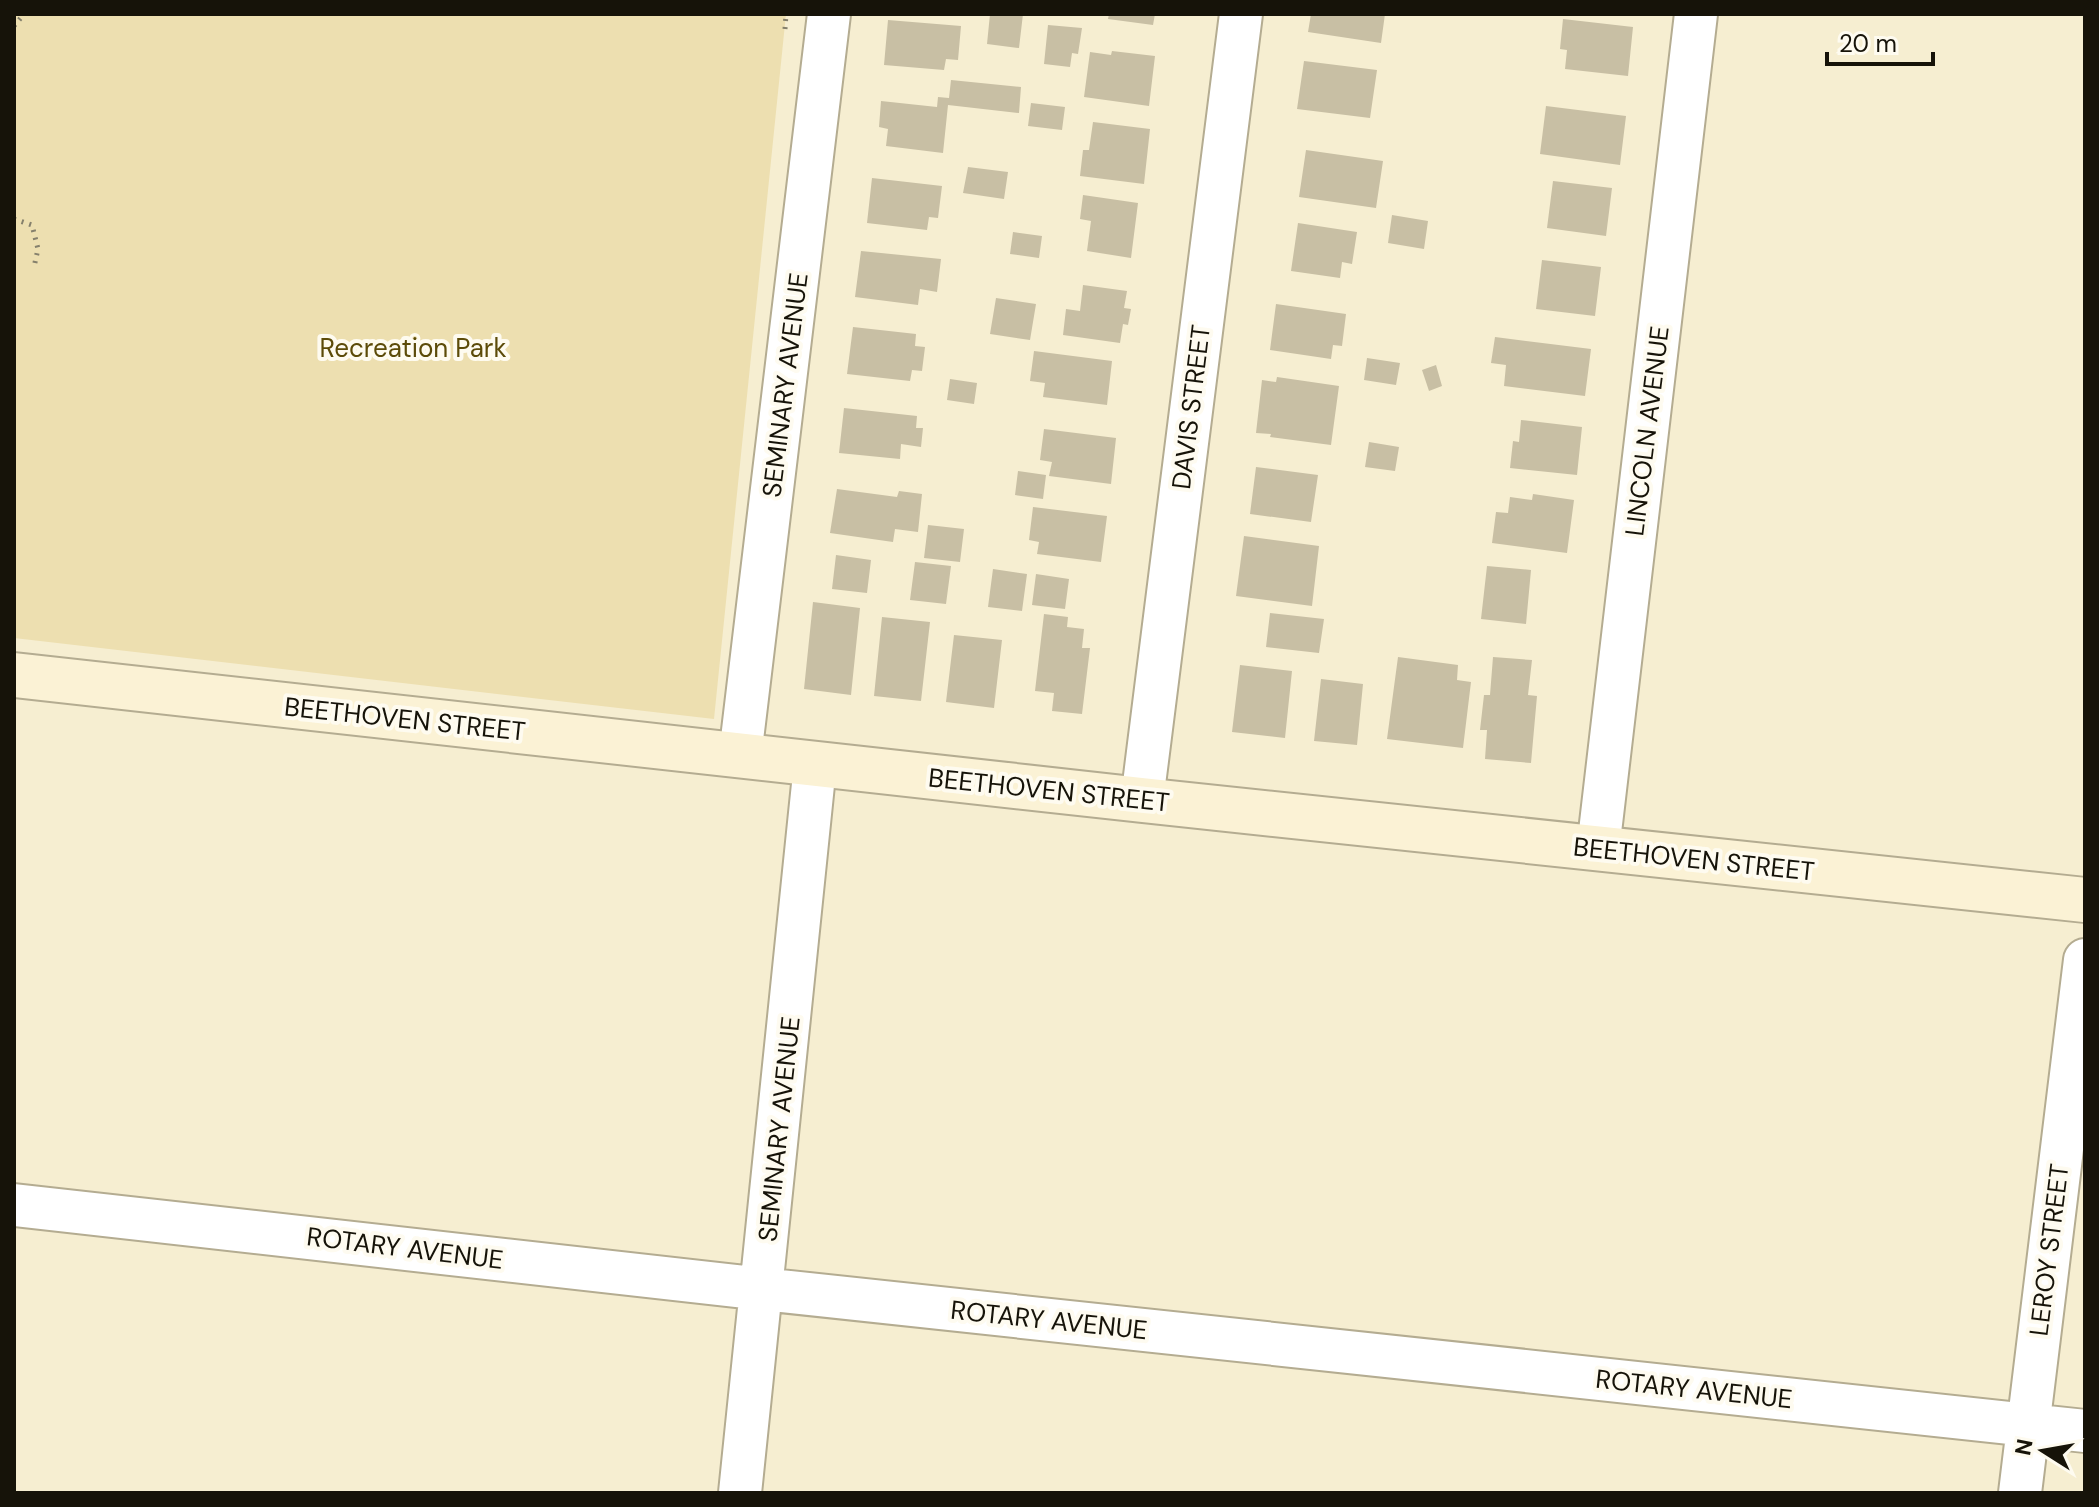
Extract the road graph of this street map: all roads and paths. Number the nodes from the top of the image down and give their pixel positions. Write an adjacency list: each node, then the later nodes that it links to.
1 (24, 14): 6 (path)
2 (786, 14): 7 (path)
3 (829, 14): 11 (street, SEMINARY AVENUE)
4 (1241, 14): 13 (street, DAVIS STREET)
5 (1696, 14): 14 (street, LINCOLN AVENUE)
6 (14, 26)
7 (785, 30)
8 (14, 219): 9 (path)
9 (34, 267)
10 (14, 675): 11 (street, BEETHOVEN STREET)
11 (740, 756): 12 (street, BEETHOVEN STREET)
12 (815, 765): 13 (street, BEETHOVEN STREET); 18 (street, SEMINARY AVENUE)
13 (1142, 800): 14 (street, BEETHOVEN STREET)
14 (1598, 849): 15 (street, BEETHOVEN STREET)
15 (2085, 900)
16 (2085, 960): 19 (street, LEROY STREET)
17 (14, 1205): 18 (street, ROTARY AVENUE)
18 (762, 1289): 19 (street, ROTARY AVENUE); 21 (street, SEMINARY AVENUE)
19 (2028, 1425): 20 (street, ROTARY AVENUE); 22 (street, LEROY STREET)
20 (2085, 1431)
21 (740, 1493)
22 (2020, 1493)

